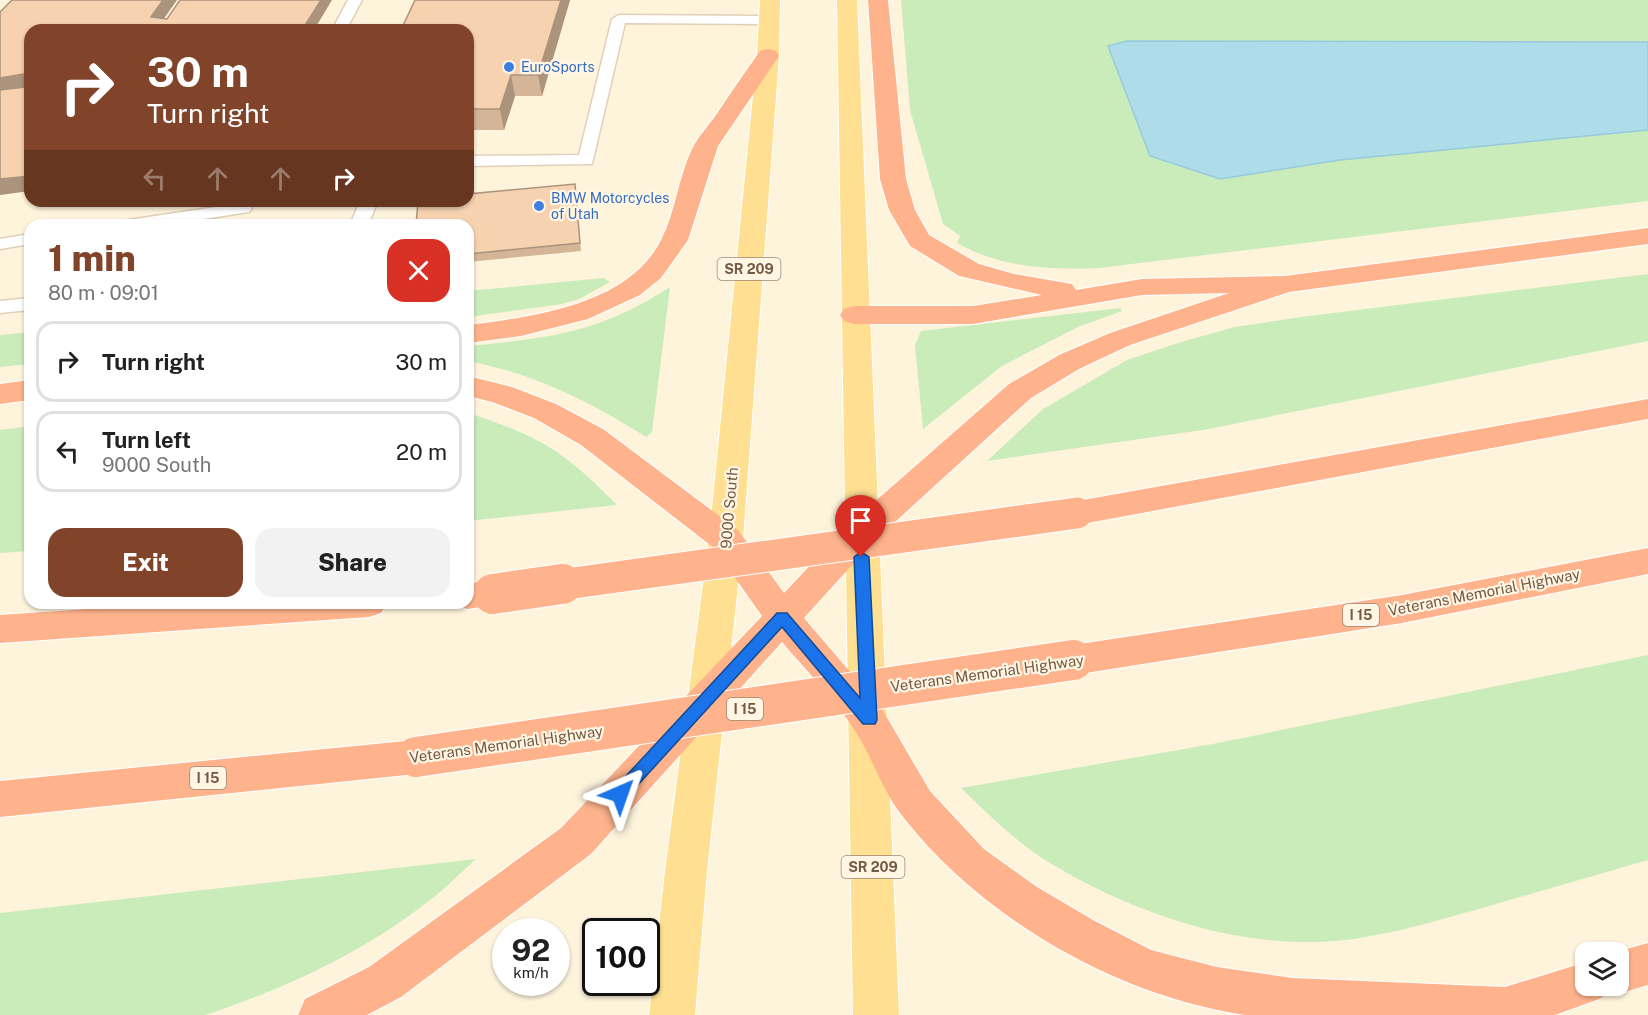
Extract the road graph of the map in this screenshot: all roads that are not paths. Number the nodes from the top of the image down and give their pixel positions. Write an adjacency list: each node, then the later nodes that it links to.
1 (355, 0): 5 (lane)
2 (847, 0): 17 (main road, SR 209)
3 (878, 0): 14 (highway)
4 (769, 10): 6 (main road, 9000 South / SR 209); 7 (lane)
5 (342, 24)
6 (768, 56): 18 (highway); 24 (main road, 9000 South / SR 209)
7 (474, 161)
8 (233, 207): 9 (lane)
9 (163, 219)
10 (1648, 236): 13 (highway)
11 (24, 241): 12 (lane)
12 (0, 244)
13 (1285, 284): 14 (highway); 23 (highway)
14 (1088, 294): 17 (highway)
15 (24, 305): 16 (lane)
16 (0, 307)
17 (854, 315): 23 (main road, SR 209)
18 (474, 333)
19 (474, 387): 24 (highway)
20 (24, 394): 21 (highway)
21 (0, 396)
22 (1648, 409): 26 (highway, bridge)
23 (860, 534): 28 (highway); 31 (main road, SR 209)
24 (726, 539): 28 (highway); 30 (main road, 9000 South / SR 209)
25 (1648, 561): 32 (highway, Veterans Memorial Highway / I 15, bridge)
26 (481, 595)
27 (284, 609): 29 (highway)
28 (782, 617): 30 (highway); 31 (highway)
29 (0, 629)
30 (707, 700): 37 (highway); 38 (main road, 9000 South / SR 209)
31 (869, 720): 36 (highway); 39 (main road, SR 209)
32 (0, 800)
33 (1648, 964): 34 (highway)
34 (1629, 970)
35 (1575, 986): 36 (highway)
36 (1495, 1011)
37 (321, 1015)
38 (672, 1015)
39 (876, 1015)

